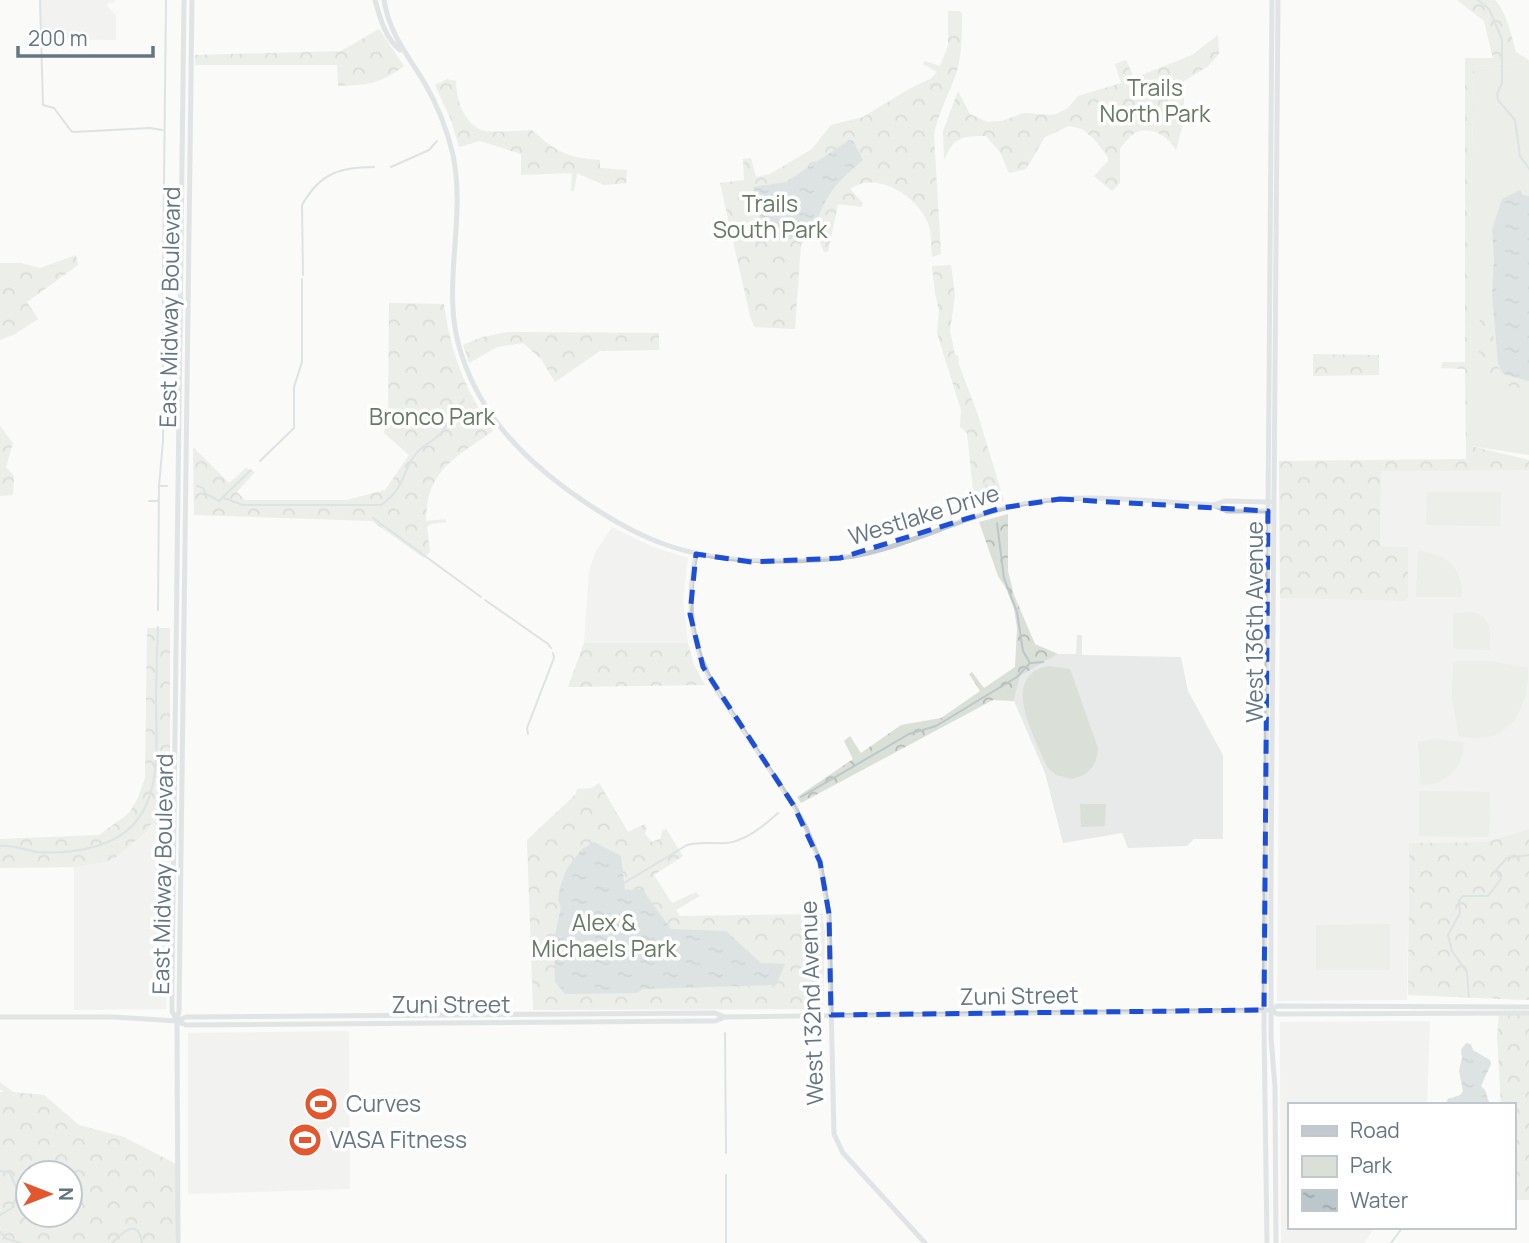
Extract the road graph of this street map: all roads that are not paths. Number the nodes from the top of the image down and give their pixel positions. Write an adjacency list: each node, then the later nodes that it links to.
1 (184, 0): 21 (main road, East Midway Boulevard)
2 (192, 0): 21 (main road, East Midway Boulevard)
3 (375, 0): 7 (main road, Westlake Drive)
4 (384, 0): 7 (main road, Westlake Drive)
5 (1272, 0): 8 (main road, West 136th Avenue)
6 (1278, 0): 8 (main road, West 136th Avenue)
7 (402, 52): 11 (main road, Westlake Drive)
8 (1271, 502): 9 (main road, Westlake Drive); 10 (main road, West 136th Avenue)
9 (1213, 505): 10 (main road, Westlake Drive); 11 (main road, Westlake Drive)
10 (1270, 511): 12 (main road, West 136th Avenue); 13 (main road, West 136th Avenue)
11 (696, 554): 19 (main road, West 132nd Avenue)
12 (1267, 693): 13 (main road); 14 (main road, West 136th Avenue)
13 (1272, 700): 14 (main road, West 136th Avenue)
14 (1268, 872): 16 (main road, West 136th Avenue)
15 (1529, 1007): 17 (main road, Zuni Street)
16 (1268, 1010): 17 (main road, Zuni Street); 19 (main road, Zuni Street); 24 (main road, West 136th Avenue); 25 (main road, West 136th Avenue)
17 (1467, 1010): 18 (main road, Zuni Street)
18 (1529, 1013)
19 (831, 1015): 21 (main road, Zuni Street); 23 (main road, West 132nd Avenue)
20 (0, 1017): 21 (main road, Zuni Street)
21 (177, 1021): 22 (main road)
22 (178, 1243)
23 (925, 1243)
24 (1267, 1243)
25 (1276, 1243)

